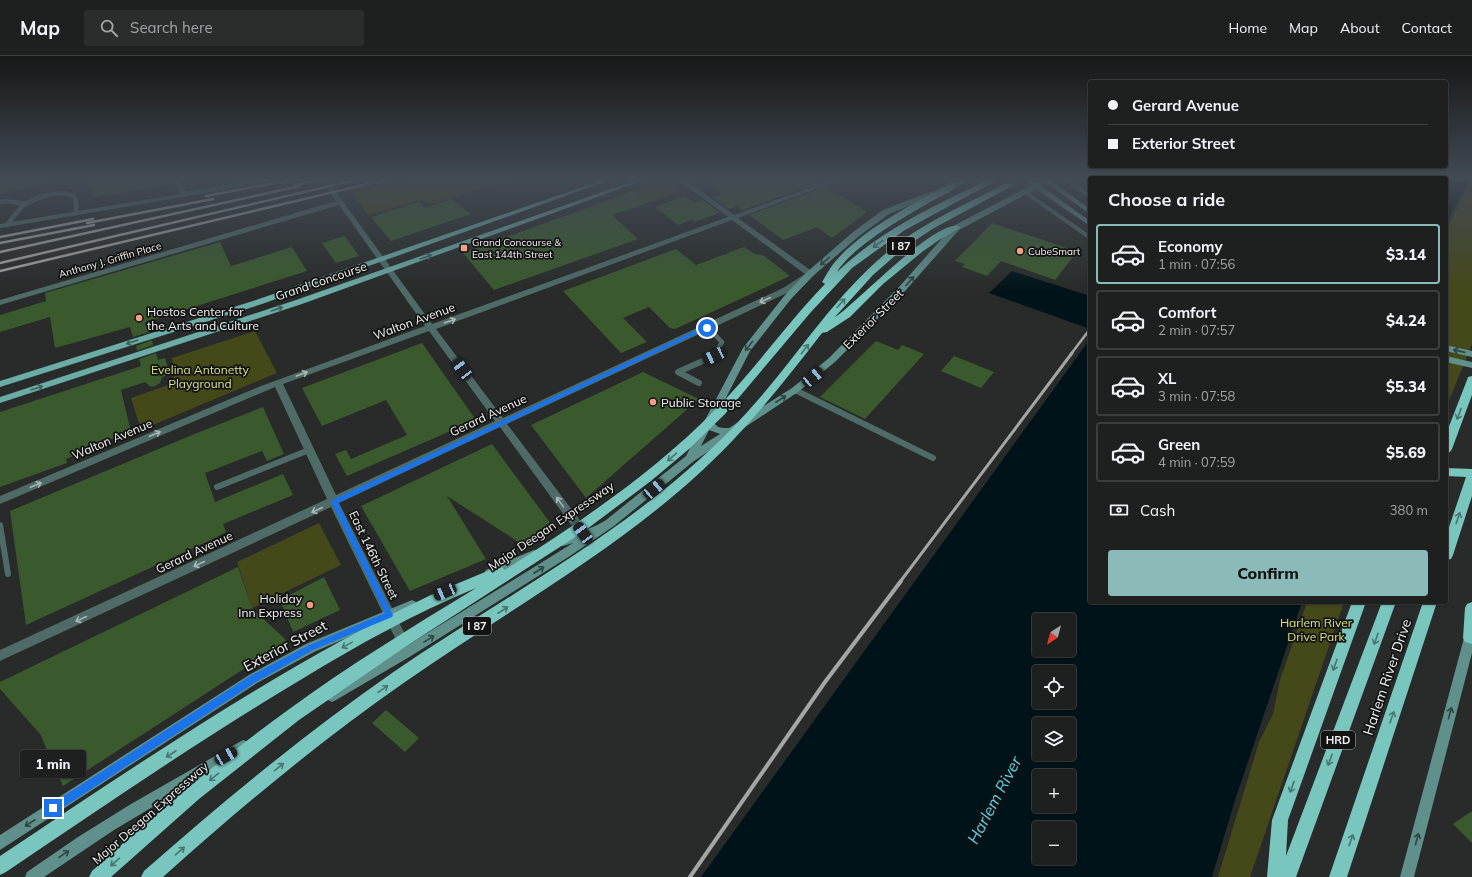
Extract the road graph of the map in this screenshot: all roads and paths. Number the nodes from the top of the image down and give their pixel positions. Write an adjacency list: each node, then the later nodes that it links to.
1 (13, 216): 16 (lane)
2 (56, 216): 16 (street)
3 (293, 216): 23 (street, Anthony J. Griffin Place)
4 (351, 216): 19 (street)
5 (504, 216): 19 (main road, Grand Concourse)
6 (540, 216): 20 (main road, Grand Concourse, one-way to 6)
7 (881, 216): 21 (main road, Gerard Avenue, one-way to 21)
8 (899, 216): 22 (highway)
9 (920, 216): 22 (highway, Major Deegan Expressway / I 87, one-way to 22)
10 (949, 216): 26 (highway, I 87, one-way to 10)
11 (978, 216): 17 (main road, Exterior Street)
12 (1059, 216): 18 (street)
13 (1079, 216): 15 (main road)
14 (733, 217): 21 (street); 24 (street, Walton Avenue, one-way to 14)
15 (1088, 223)
16 (4, 225)
17 (956, 228): 26 (highway); 35 (main road, Exterior Street, one-way to 17)
18 (1088, 237)
19 (381, 259): 20 (street); 34 (main road, Grand Concourse, one-way to 34)
20 (390, 270): 24 (street); 36 (main road, Grand Concourse, one-way to 20)
21 (810, 274): 25 (street, Gerard Avenue, one-way to 25); 37 (main road, Exterior Street, one-way to 37)
22 (818, 297): 53 (highway, Major Deegan Expressway / I 87, one-way to 53)
23 (0, 303)
24 (431, 328): 32 (street, Walton Avenue, one-way to 24); 38 (street)
25 (707, 328): 33 (lane); 38 (street, Gerard Avenue)
26 (817, 333): 67 (highway, I 87, one-way to 26)
27 (1448, 348): 28 (main road, one-way to 27)
28 (1472, 354)
29 (1450, 360): 30 (main road)
30 (1472, 367)
31 (1472, 380): 40 (highway, one-way to 40)
32 (278, 383): 41 (street, East 146th Street); 48 (street, Walton Avenue, one-way to 32)
33 (699, 383)
34 (0, 384)
35 (795, 390): 39 (main road, Exterior Street, one-way to 35); 43 (lane)
36 (0, 400)
37 (709, 420): 39 (main road); 42 (main road, Exterior Street)
38 (503, 423): 49 (street, Gerard Avenue); 51 (street, one-way to 38)
39 (732, 431): 42 (main road, Exterior Street)
40 (1448, 444)
41 (309, 450): 47 (lane); 49 (street, East 146th Street)
42 (690, 458): 51 (main road, Exterior Street)
43 (933, 458)
44 (1448, 472): 45 (highway)
45 (1472, 473)
46 (1472, 477): 52 (highway, one-way to 46)
47 (216, 487)
48 (0, 500)
49 (334, 502): 59 (street, East 146th Street); 62 (street, Gerard Avenue, one-way to 62)
50 (0, 525): 54 (lane)
51 (585, 536): 59 (main road, Exterior Street); 61 (main road, Exterior Street, one-way to 51)
52 (1448, 549)
53 (534, 557): 64 (highway, one-way to 64); 66 (highway, Major Deegan Expressway / I 87, one-way to 66)
54 (8, 574)
55 (1358, 604): 68 (highway, one-way to 68)
56 (1388, 604): 69 (highway, Harlem River Drive / HRD, one-way to 69)
57 (1429, 604): 70 (highway, Harlem River Drive, one-way to 57)
58 (1472, 608): 60 (highway)
59 (389, 615): 61 (street, East 146th Street); 63 (main road, Exterior Street, one-way to 63)
60 (1471, 634): 71 (main road, one-way to 60)
61 (408, 652): 65 (main road, Exterior Street, one-way to 61)
62 (0, 656)
63 (0, 843)
64 (0, 866)
65 (32, 877)
66 (98, 877)
67 (150, 877)
68 (1276, 877)
69 (1287, 877)
70 (1338, 877)
71 (1407, 877)

